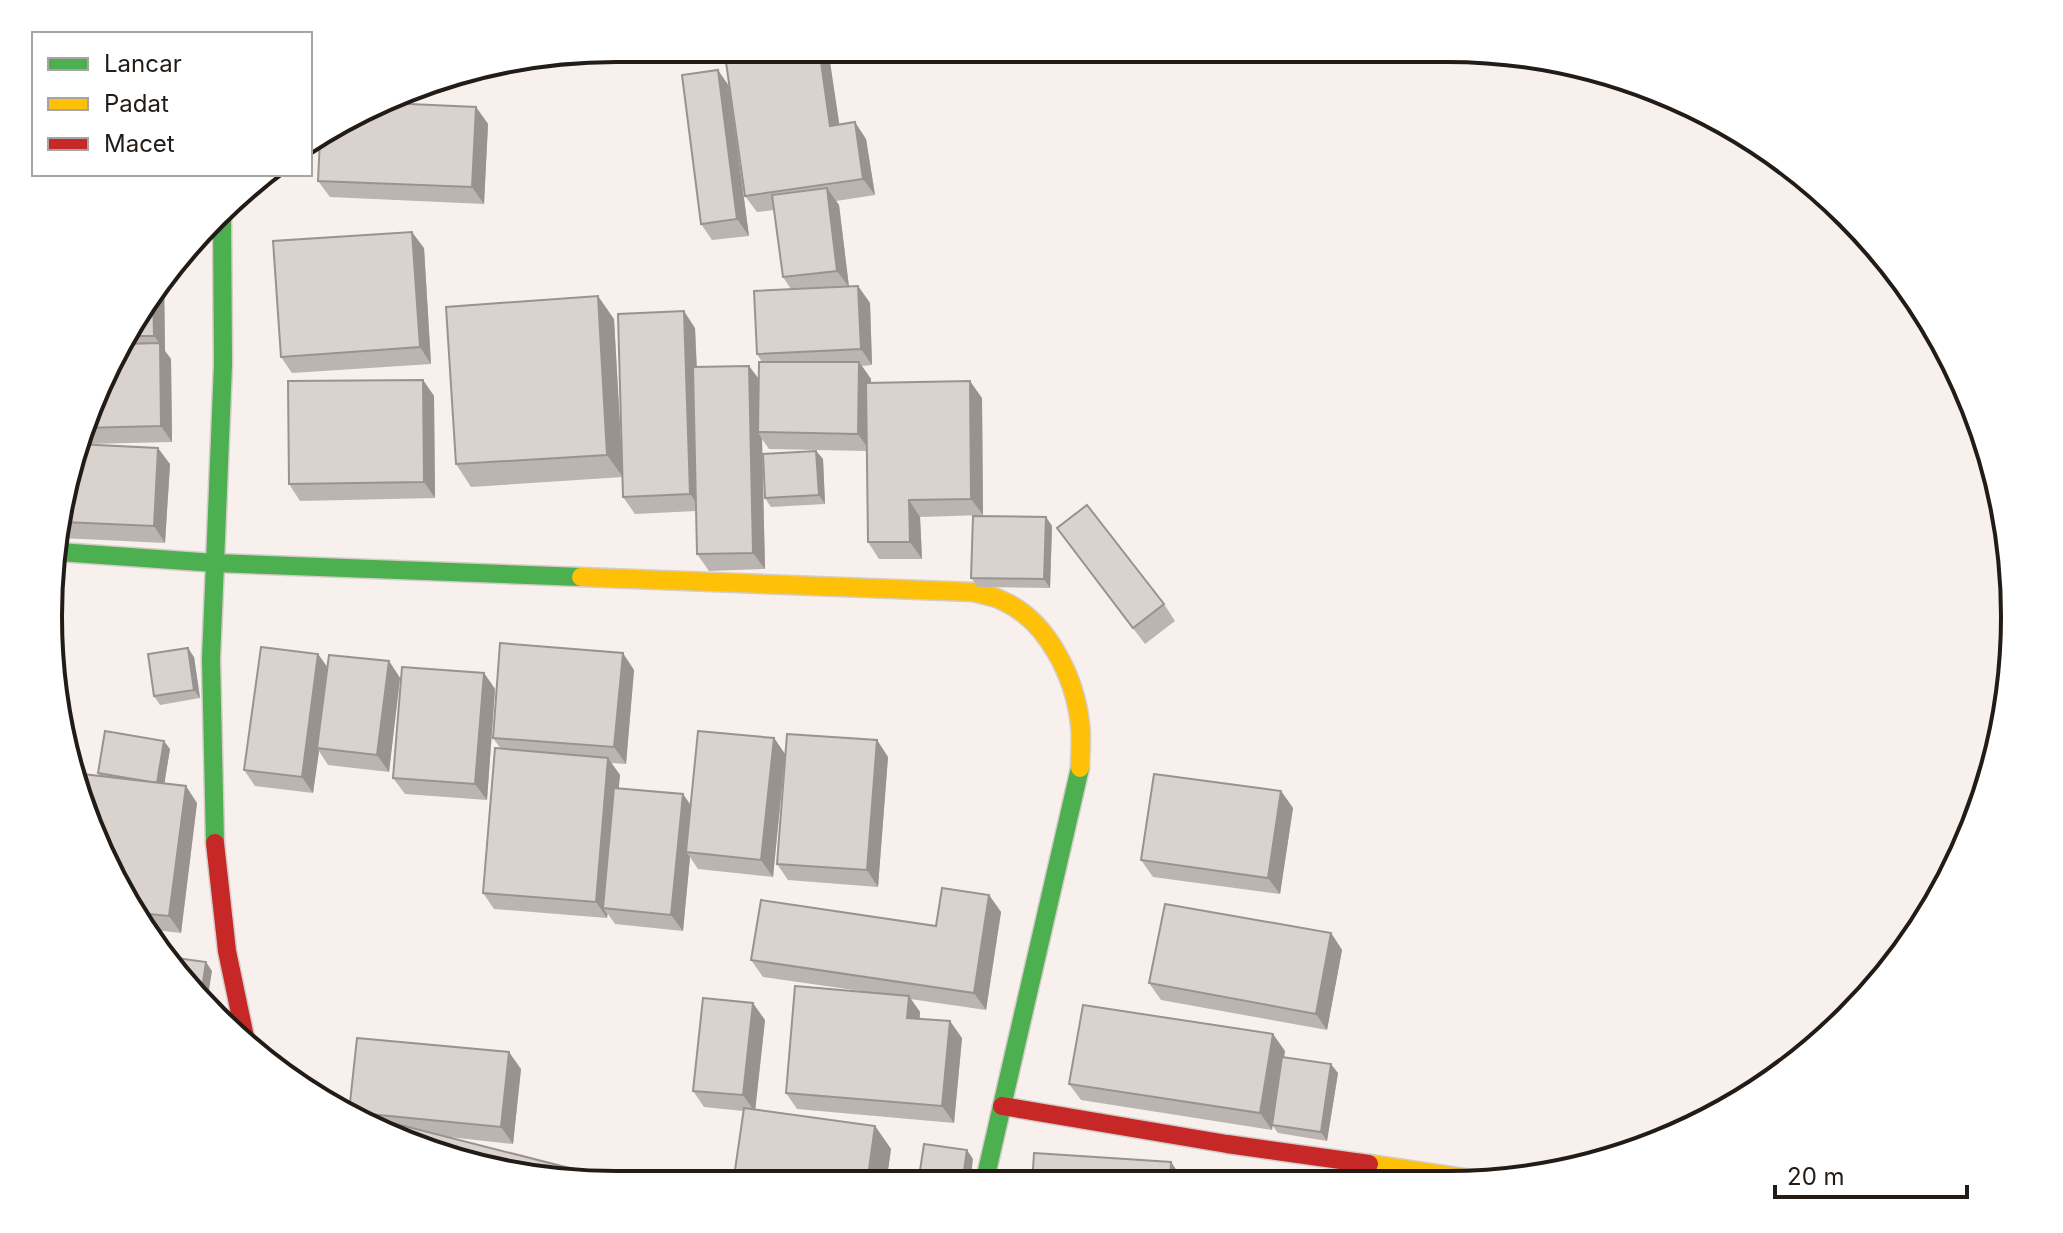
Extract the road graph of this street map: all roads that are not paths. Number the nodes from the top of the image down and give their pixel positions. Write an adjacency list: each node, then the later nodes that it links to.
1 (222, 226): 3 (street)
2 (66, 552): 3 (street)
3 (215, 563): 4 (street); 5 (street)
4 (243, 1026)
5 (1002, 1106): 6 (street); 7 (street)
6 (987, 1171)
7 (1415, 1171)

